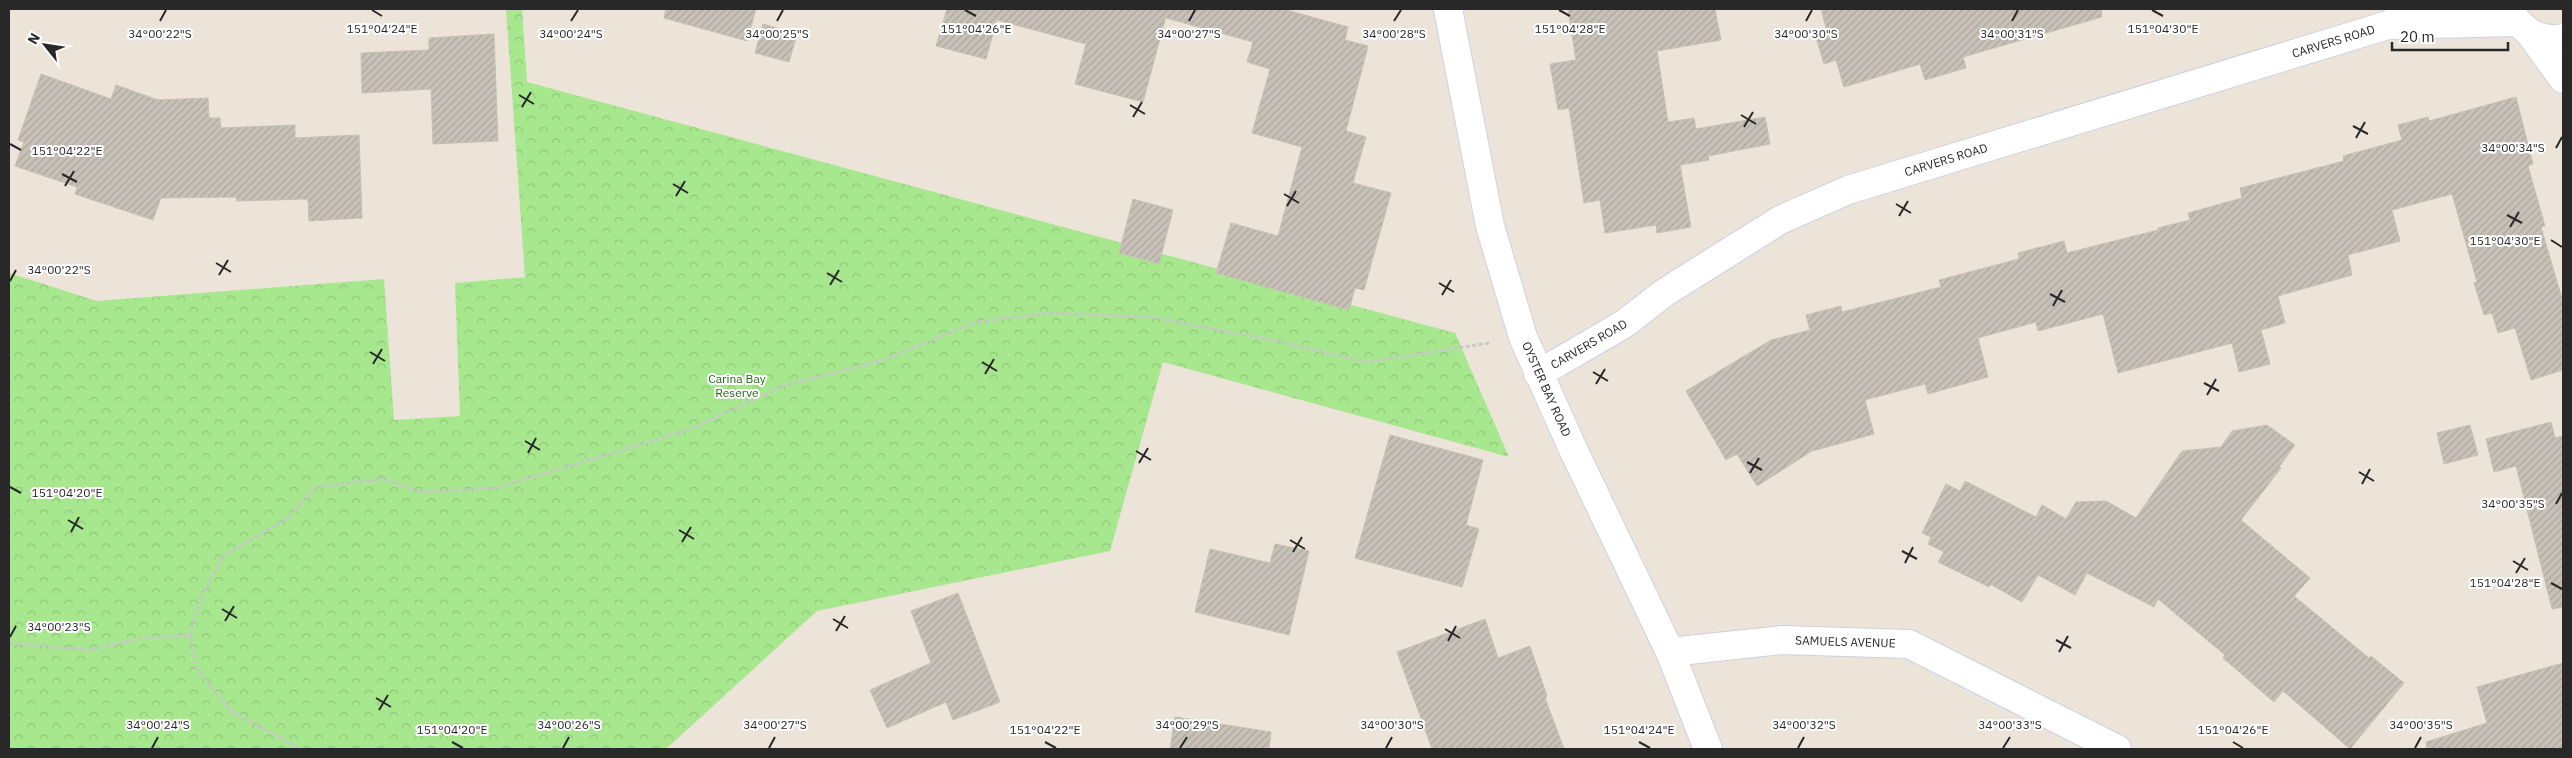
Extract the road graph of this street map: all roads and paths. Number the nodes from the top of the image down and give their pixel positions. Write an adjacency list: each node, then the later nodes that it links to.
1 (1448, 9): 7 (street, OYSTER BAY ROAD)
2 (2417, 9): 4 (street, CARVERS ROAD)
3 (2518, 21): 4 (street, CARVERS ROAD); 5 (street, CARVERS ROAD); 6 (street)
4 (2388, 25): 8 (street, CARVERS ROAD)
5 (2563, 38)
6 (2563, 79)
7 (1523, 338): 8 (street, OYSTER BAY ROAD); 9 (path)
8 (1538, 374): 11 (street, OYSTER BAY ROAD)
9 (190, 635): 10 (path); 12 (path)
10 (9, 643)
11 (1670, 652): 13 (street, OYSTER BAY ROAD); 14 (street, SAMUELS AVENUE)
12 (301, 749)
13 (1708, 749)
14 (2117, 749)

